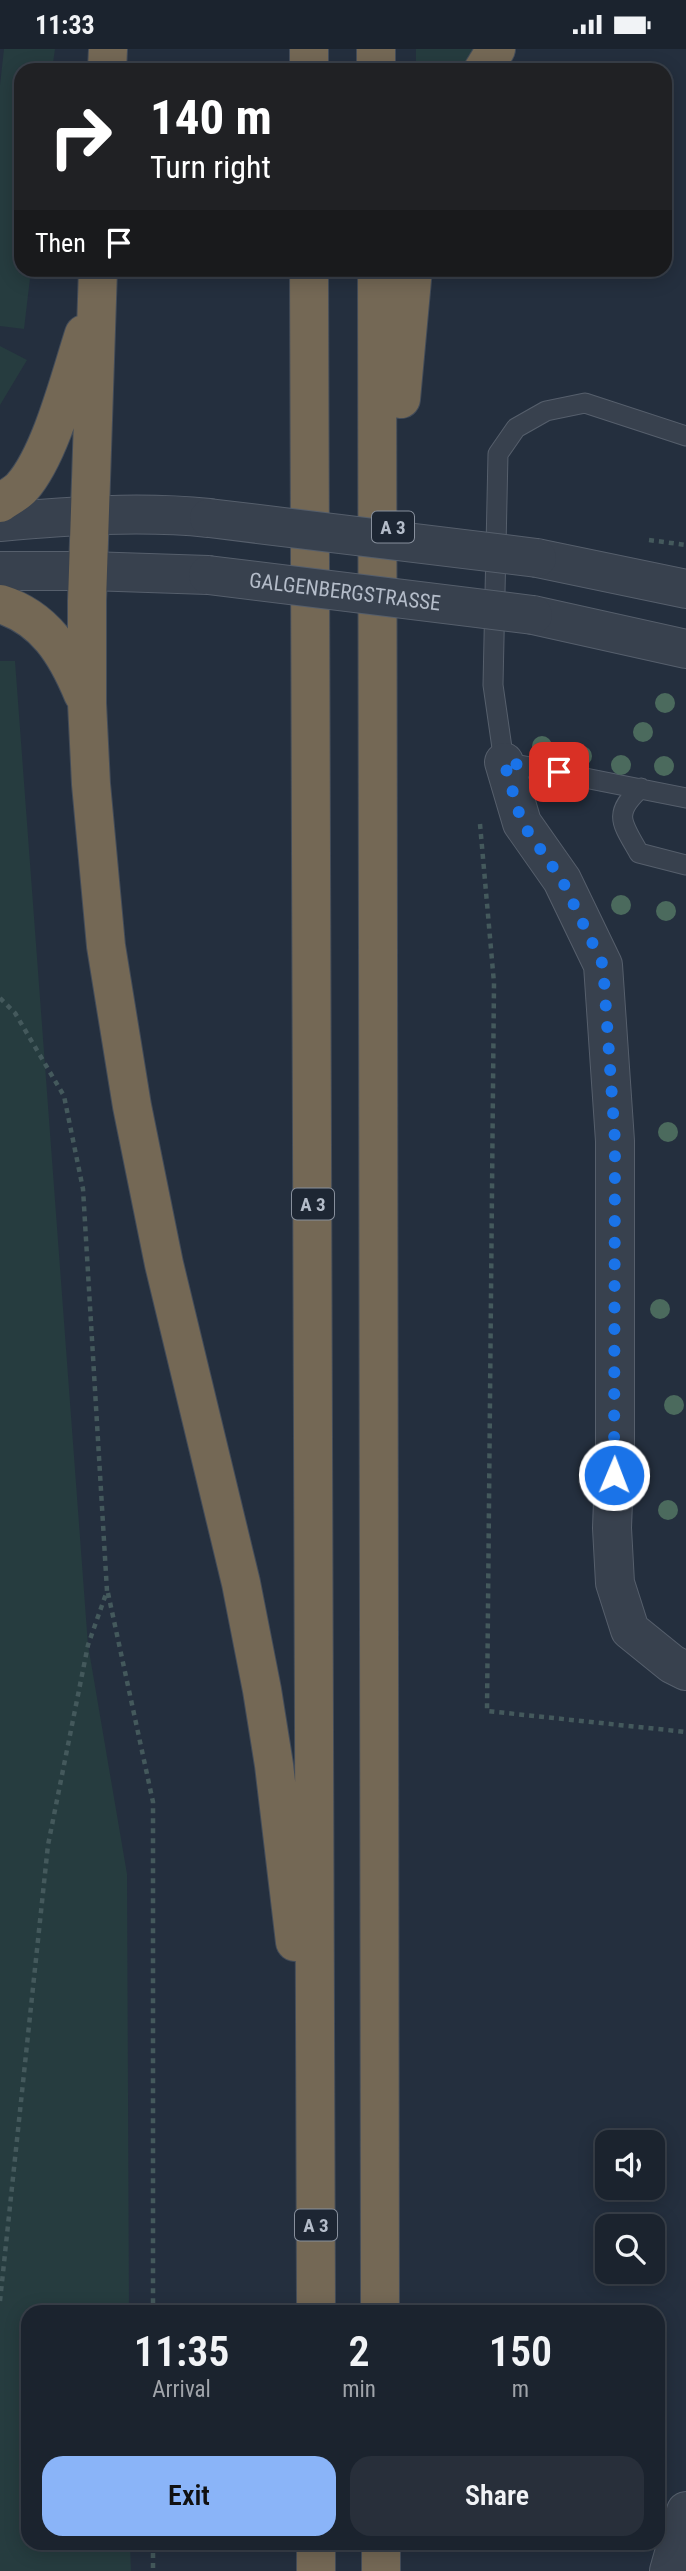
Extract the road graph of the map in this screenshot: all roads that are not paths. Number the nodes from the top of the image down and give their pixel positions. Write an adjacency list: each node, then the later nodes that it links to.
1 (309, 277): 21 (highway, A 3)
2 (377, 277): 16 (highway, A 3)
3 (412, 277): 16 (highway, A 3)
4 (97, 282): 6 (highway); 7 (highway)
5 (686, 436): 15 (lane)
6 (0, 503)
7 (91, 515): 8 (street); 9 (highway); 11 (street, bridge)
8 (0, 522)
9 (89, 571): 10 (street, GALGENBERGSTRASSE); 13 (street, GALGENBERGSTRASSE, bridge); 14 (highway, A 3)
10 (0, 572)
11 (686, 589)
12 (0, 604): 14 (highway)
13 (686, 649)
14 (87, 703): 21 (highway, A 3)
15 (504, 762): 17 (lane); 20 (street)
16 (379, 786): 23 (highway, A 3)
17 (641, 788): 18 (lane); 19 (lane)
18 (686, 799)
19 (686, 865)
20 (686, 1671)
21 (316, 2138): 22 (highway, A 3)
22 (316, 2305)
23 (380, 2305)
24 (686, 2511): 29 (street)
25 (316, 2550): 27 (highway)
26 (381, 2550): 28 (highway)
27 (316, 2571)
28 (381, 2571)
29 (669, 2571)

